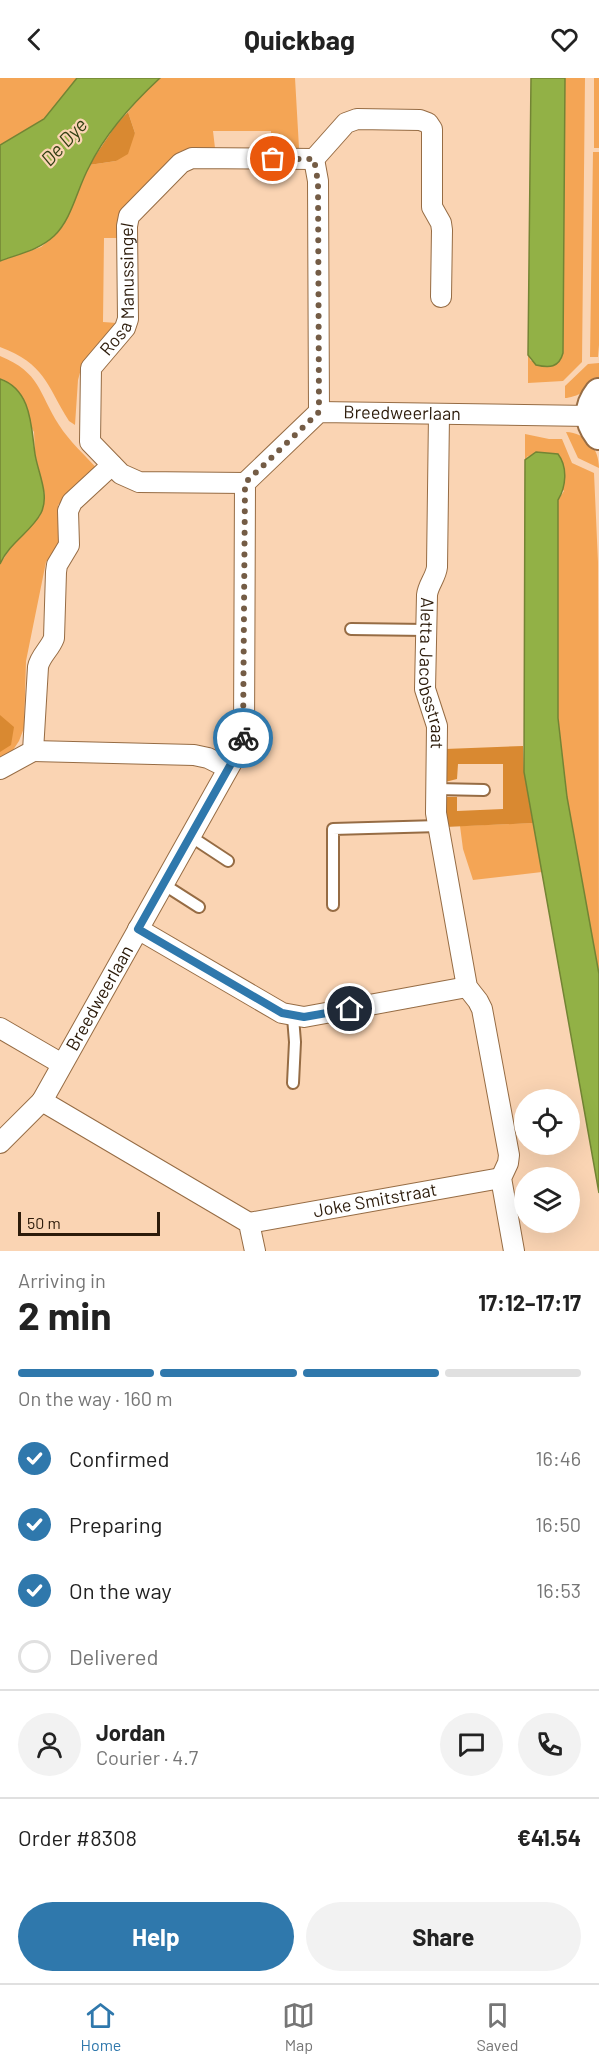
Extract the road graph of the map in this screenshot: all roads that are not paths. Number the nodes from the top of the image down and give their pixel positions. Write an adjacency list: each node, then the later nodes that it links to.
1 (314, 159): 2 (street); 3 (street); 6 (street, Rosa Manussingel)
2 (441, 297)
3 (319, 412): 4 (street, Breedweerlaan); 7 (street, Breedweerlaan)
4 (439, 415): 5 (street, Breedweerlaan); 9 (street, Aletta Jacobsstraat)
5 (596, 415)
6 (112, 465): 7 (street); 10 (street)
7 (245, 483): 11 (street, Breedweerlaan)
8 (351, 629): 9 (lane)
9 (426, 630): 13 (street, Aletta Jacobsstraat)
10 (33, 751): 11 (street); 12 (street)
11 (228, 768): 16 (street, Breedweerlaan)
12 (0, 769)
13 (436, 789): 14 (lane); 15 (street, Aletta Jacobsstraat)
14 (484, 790)
15 (439, 826): 19 (lane); 22 (street, Aletta Jacobsstraat)
16 (190, 837): 17 (lane); 18 (street, Breedweerlaan)
17 (228, 861)
18 (163, 884): 20 (lane); 21 (street, Breedweerlaan)
19 (333, 905)
20 (199, 907)
21 (138, 929): 23 (street); 25 (street, Breedweerlaan)
22 (467, 987): 23 (street); 29 (street, Aletta Jacobsstraat)
23 (293, 1017): 26 (lane)
24 (0, 1028): 25 (street)
25 (62, 1064): 27 (street, Breedweerlaan)
26 (293, 1083)
27 (42, 1101): 28 (street, Breedweerlaan); 30 (street)
28 (0, 1143)
29 (501, 1178): 30 (street, Joke Smitstraat); 32 (street, Aletta Jacobsstraat)
30 (249, 1223): 31 (street)
31 (255, 1251)
32 (514, 1251)

